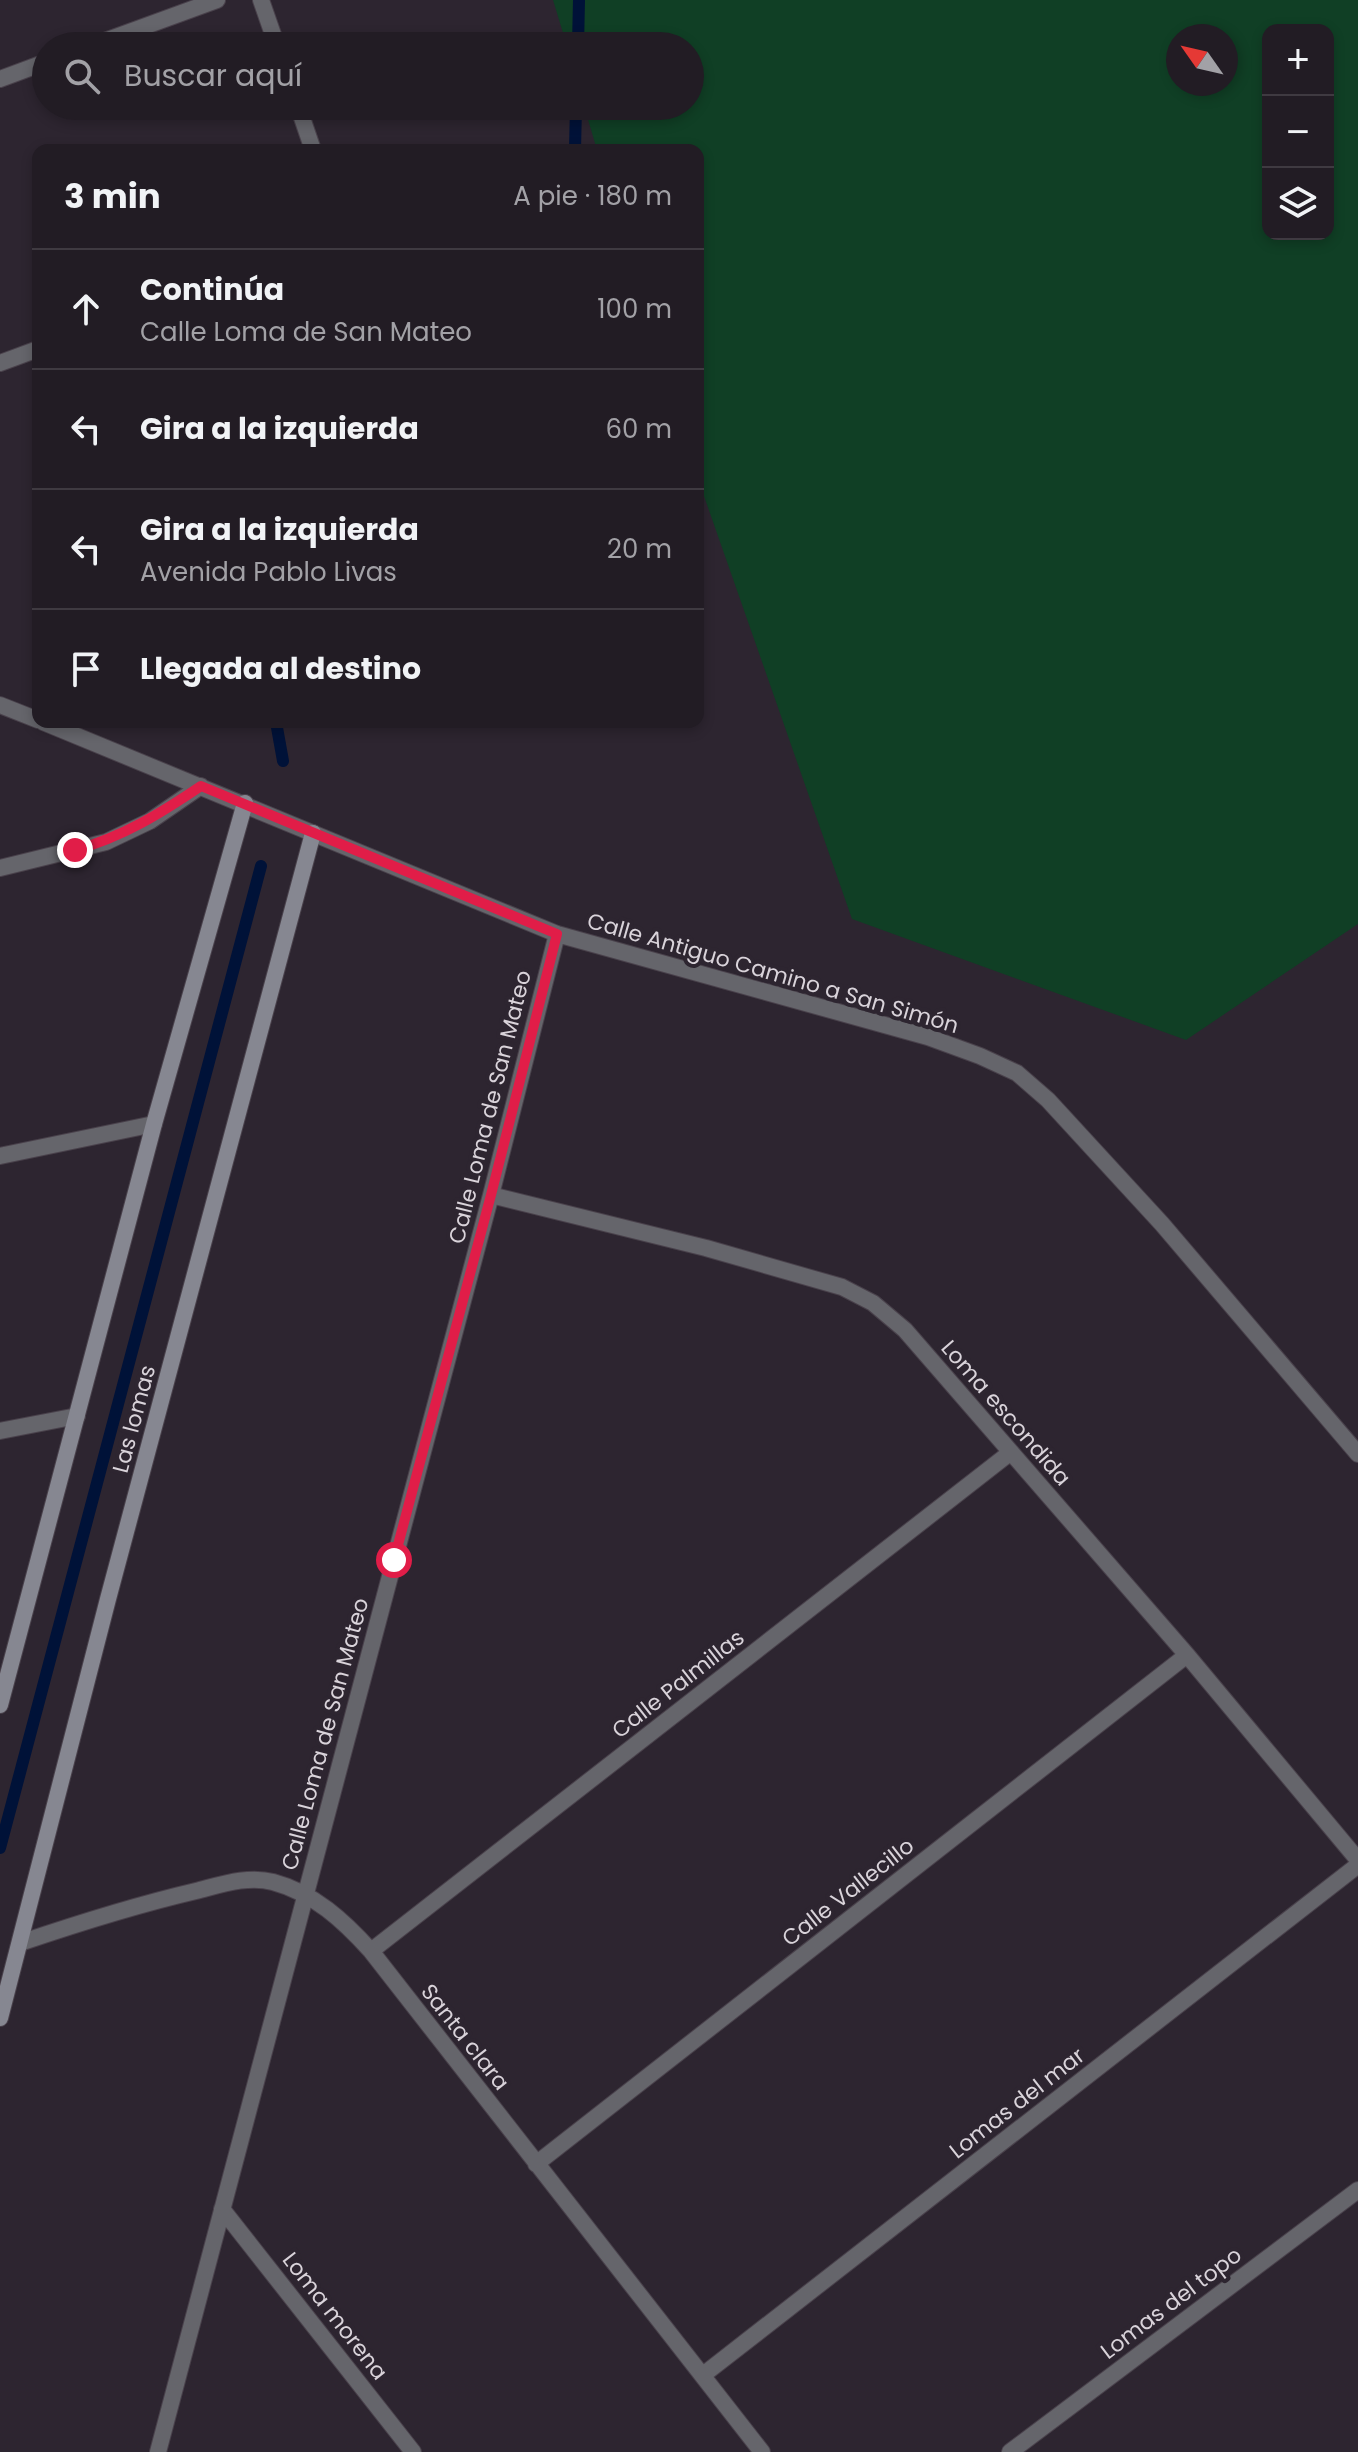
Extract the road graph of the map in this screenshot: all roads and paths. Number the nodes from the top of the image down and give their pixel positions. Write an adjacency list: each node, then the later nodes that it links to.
1 (217, 0): 3 (street)
2 (261, 0): 4 (street)
3 (129, 32)
4 (272, 32)
5 (32, 67): 6 (street)
6 (0, 79)
7 (303, 120): 8 (street)
8 (311, 144)
9 (32, 351): 10 (street)
10 (0, 363)
11 (0, 705): 12 (street, Calle Antiguo Camino a San Simón)
12 (32, 717)
13 (58, 728): 14 (street, Calle Antiguo Camino a San Simón)
14 (201, 786): 15 (street, Calle Antiguo Camino a San Simón); 17 (street)
15 (245, 803): 16 (street, Calle Antiguo Camino a San Simón); 19 (street)
16 (313, 833): 18 (street, Calle Antiguo Camino a San Simón); 30 (street, Las lomas)
17 (0, 868)
18 (557, 934): 21 (street, Calle Loma de San Mateo); 25 (street, Calle Antiguo Camino a San Simón)
19 (154, 1124): 20 (street); 22 (street)
20 (0, 1156)
21 (491, 1195): 24 (street, Loma escondida); 29 (street, Calle Loma de San Mateo)
22 (77, 1416): 23 (street); 27 (street)
23 (0, 1431)
24 (1011, 1452): 26 (street, Loma escondida); 31 (street, Calle Palmillas)
25 (1358, 1454)
26 (1187, 1655): 28 (street, Loma escondida); 33 (street, Calle Vallecillo)
27 (0, 1705)
28 (1358, 1862): 36 (street, Lomas del mar)
29 (305, 1894): 30 (street, Santa clara); 31 (street, Santa clara); 35 (street, Calle Loma de San Mateo)
30 (20, 1943): 32 (street, Las lomas)
31 (371, 1951): 33 (street, Santa clara)
32 (0, 2018)
33 (536, 2164): 36 (street, Santa clara)
34 (1358, 2190): 40 (street, Lomas del topo)
35 (222, 2209): 37 (street, Calle Loma de San Mateo); 38 (street, Loma morena)
36 (703, 2375): 39 (street, Santa clara)
37 (158, 2452)
38 (413, 2452)
39 (762, 2452)
40 (1010, 2452)

